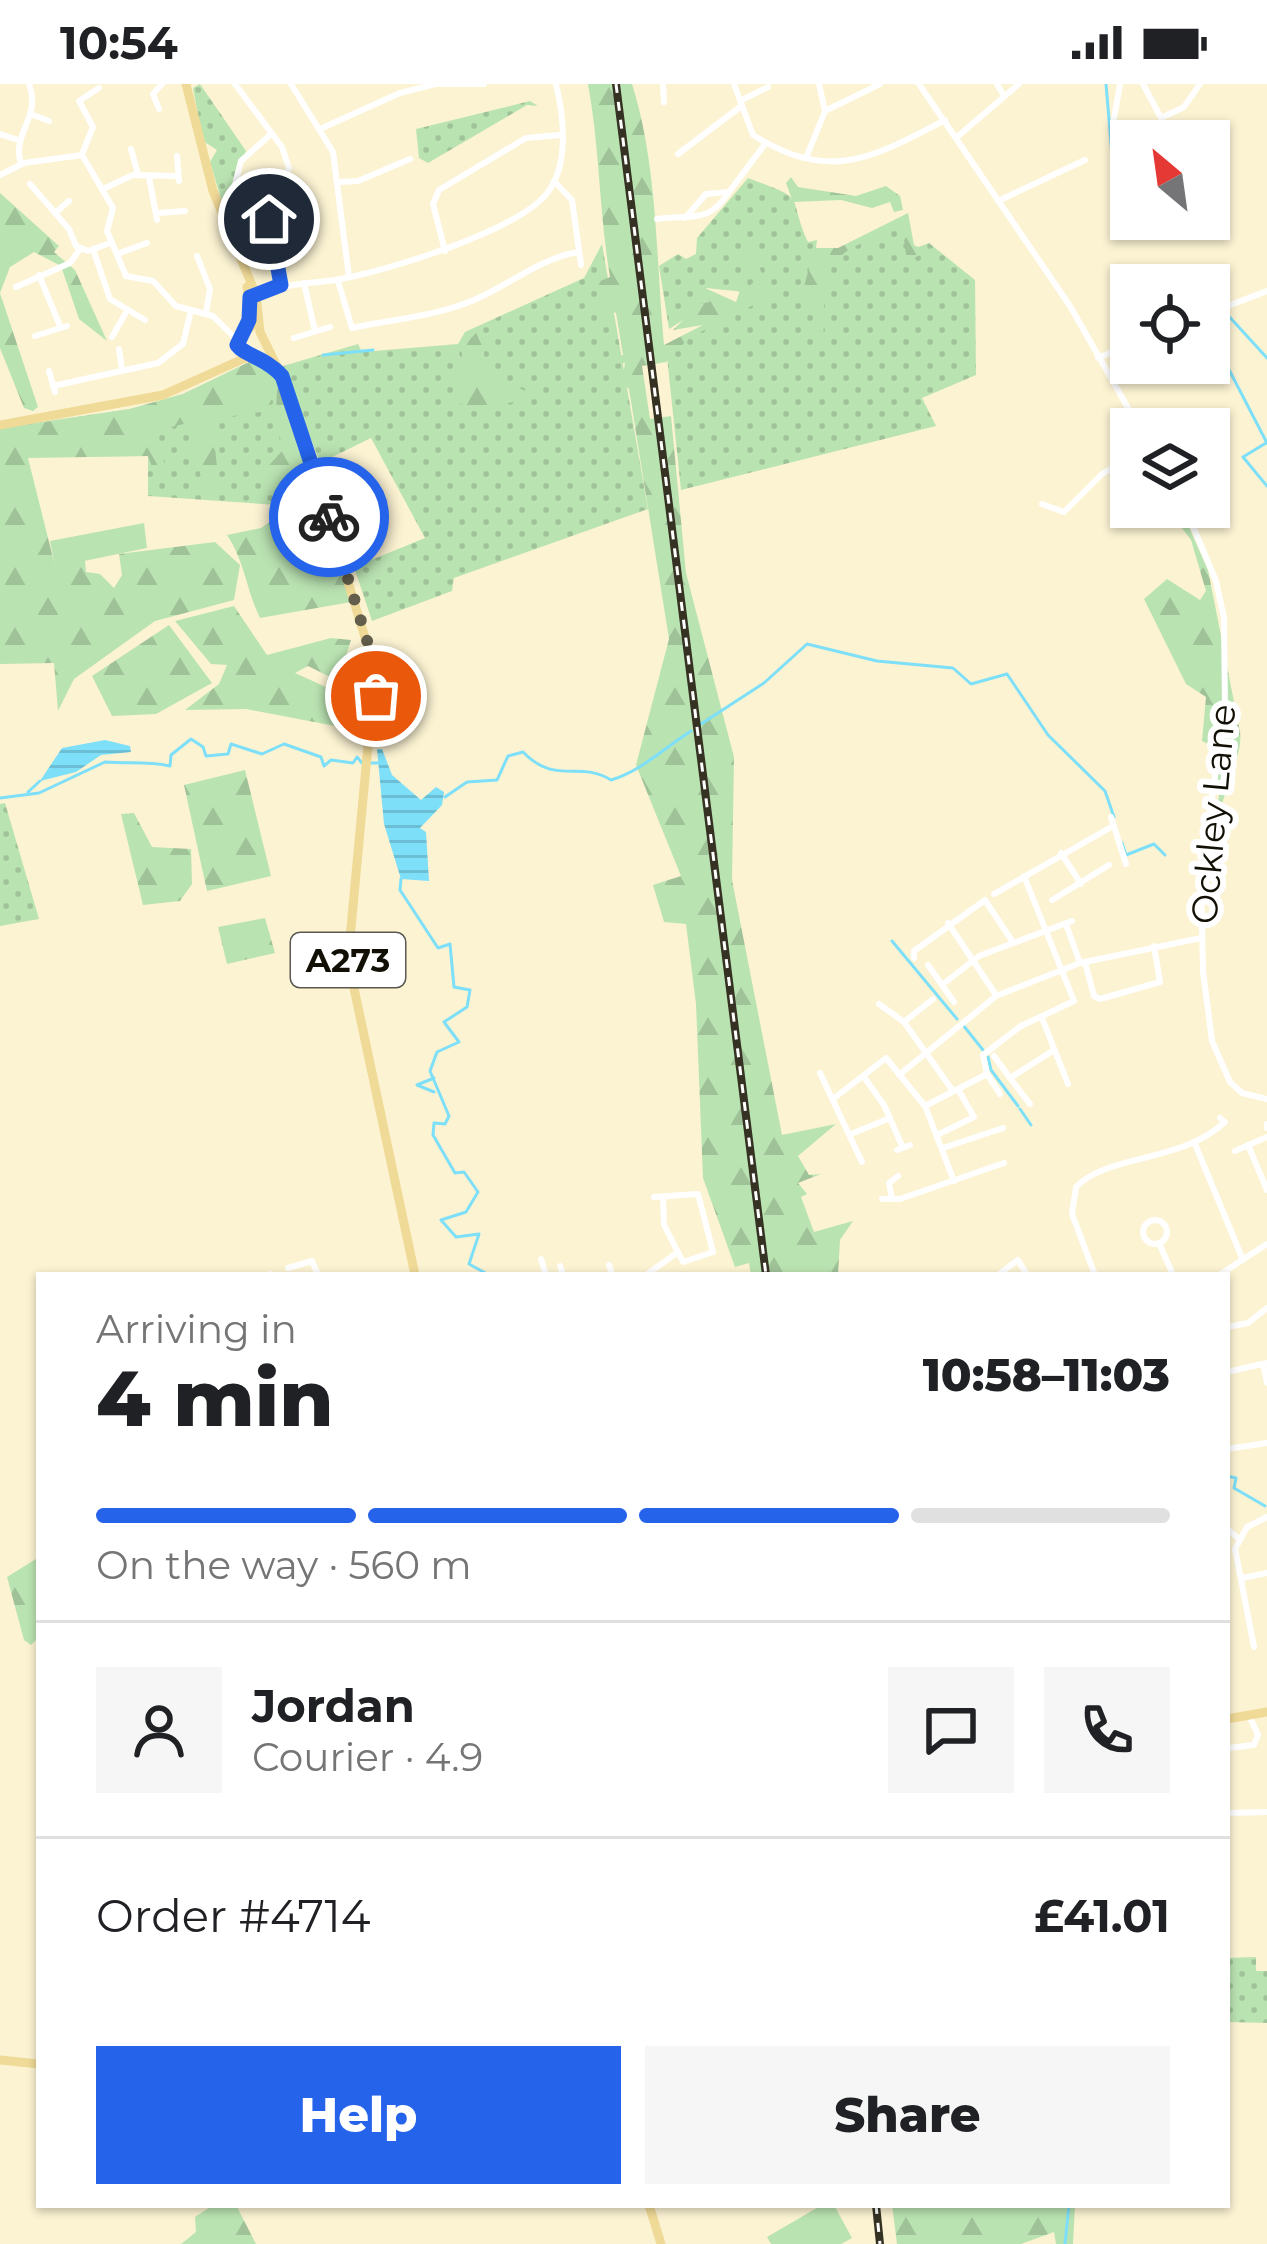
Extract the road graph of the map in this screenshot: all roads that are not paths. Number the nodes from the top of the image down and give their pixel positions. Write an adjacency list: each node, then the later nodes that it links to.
1 (29, 84): 26 (street)
2 (162, 84): 24 (street)
3 (186, 84): 76 (main road)
4 (236, 84): 32 (street)
5 (290, 84): 30 (street)
6 (436, 84): 7 (street); 30 (street)
7 (484, 84)
8 (556, 84): 33 (street)
9 (663, 84): 22 (street)
10 (734, 84): 23 (street)
11 (819, 84): 25 (street)
12 (880, 84): 25 (street)
13 (919, 84): 27 (street)
14 (997, 84): 21 (street)
15 (1019, 84): 21 (street)
16 (1120, 84): 28 (street)
17 (1143, 84): 18 (street)
18 (1195, 86)
19 (768, 87): 23 (street)
20 (99, 88): 39 (street)
21 (1004, 96): 34 (street)
22 (664, 102)
23 (740, 104): 36 (street); 38 (street)
24 (159, 109)
25 (825, 111): 41 (street)
26 (33, 115): 29 (street); 35 (street)
27 (945, 120): 34 (street); 41 (street)
28 (1114, 120)
29 (50, 121)
30 (320, 129): 49 (street)
31 (0, 134): 35 (street)
32 (271, 134): 53 (street); 73 (street)
33 (561, 135): 48 (street); 64 (street)
34 (957, 137): 55 (street)
35 (18, 140): 44 (street)
36 (766, 143): 41 (street); 52 (street)
37 (131, 149): 45 (street)
38 (678, 154)
39 (82, 155): 44 (street); 51 (street)
40 (177, 156): 47 (street)
41 (806, 158)
42 (410, 159): 49 (street)
43 (1085, 160): 55 (street)
44 (21, 165): 46 (street)
45 (138, 175): 47 (street); 51 (street)
46 (0, 176)
47 (149, 176): 56 (street)
48 (554, 181): 64 (street); 65 (street)
49 (340, 182): 70 (street)
50 (30, 184): 57 (street)
51 (105, 188): 60 (street)
52 (729, 191): 58 (street); 58 (street)
53 (232, 197)
54 (70, 201): 57 (street)
55 (1000, 205): 94 (street)
56 (184, 212)
57 (56, 213): 62 (street)
58 (688, 216): 59 (street)
59 (658, 219)
60 (110, 243): 63 (street); 66 (street)
61 (147, 243): 66 (street)
62 (80, 249): 63 (street); 69 (street)
63 (94, 251): 79 (street)
64 (445, 251): 70 (street)
65 (578, 252): 68 (street); 71 (street)
66 (116, 254): 78 (street)
67 (197, 256): 80 (street)
68 (580, 266)
69 (39, 275): 74 (street); 85 (street)
70 (349, 277): 71 (street)
71 (337, 280): 72 (street)
72 (304, 283): 73 (street); 83 (street)
73 (281, 285): 76 (street)
74 (16, 287)
75 (1267, 291): 77 (street)
76 (253, 296): 84 (main road); 86 (main road)
77 (1230, 305)
78 (191, 310): 80 (street); 88 (street)
79 (125, 313): 81 (street); 87 (street)
80 (206, 313): 86 (street)
81 (145, 320)
82 (330, 327): 83 (street)
83 (315, 331): 89 (street)
84 (261, 335): 86 (main road); 93 (main road); 98 (main road, A273)
85 (35, 336)
86 (240, 336): 93 (main road); 95 (main road)
87 (112, 337)
88 (187, 337): 90 (street); 96 (street)
89 (294, 338)
90 (202, 341)
91 (118, 349): 96 (street)
92 (1110, 353): 94 (street)
93 (252, 354): 95 (main road); 98 (main road)
94 (1098, 358): 99 (street)
95 (227, 365): 100 (main road)
96 (122, 369): 97 (street)
97 (49, 371)
98 (282, 376): 167 (main road, A273)
99 (1128, 408)
100 (0, 424)
101 (1110, 469): 102 (street)
102 (1042, 504)
103 (1194, 528): 113 (street, Ockley Lane)
104 (1061, 853): 105 (street); 107 (street); 108 (street)
105 (1126, 864)
106 (1109, 865): 108 (street)
107 (1021, 878): 109 (street); 112 (street)
108 (1081, 884): 110 (street)
109 (994, 894)
110 (1052, 900)
111 (948, 923): 114 (street); 116 (street); 117 (street)
112 (1046, 930): 114 (street); 118 (street); 120 (street)
113 (1201, 938): 115 (street); 140 (street, Ockley Lane)
114 (1012, 941): 117 (street)
115 (1154, 946): 118 (street); 118 (street)
116 (914, 958)
117 (972, 961): 121 (street); 122 (street)
118 (1083, 962): 120 (street)
119 (928, 965): 121 (street)
120 (1061, 969): 122 (street); 126 (street)
121 (943, 986): 124 (street)
122 (996, 996): 129 (street)
123 (933, 998): 127 (street)
124 (954, 1003)
125 (879, 1004): 127 (street)
126 (1042, 1018): 128 (street); 132 (street)
127 (904, 1022): 129 (street)
128 (1054, 1050): 135 (street); 136 (street)
129 (927, 1052): 133 (street); 137 (street)
130 (994, 1056): 135 (street)
131 (820, 1073): 139 (street)
132 (987, 1074): 137 (street); 138 (street)
133 (899, 1075): 134 (street); 142 (street)
134 (864, 1077): 139 (street); 143 (street)
135 (1010, 1078): 141 (street)
136 (1068, 1084)
137 (956, 1090): 142 (street); 148 (street)
138 (1000, 1094)
139 (833, 1099): 147 (street)
140 (1267, 1099)
141 (1030, 1104)
142 (925, 1106): 148 (street)
143 (890, 1118): 147 (street); 151 (street)
144 (1224, 1124): 149 (street)
145 (1267, 1130): 150 (street)
146 (999, 1132): 152 (street)
147 (851, 1134): 154 (street)
148 (939, 1134): 152 (street)
149 (1195, 1144): 163 (street); 173 (street)
150 (1248, 1145): 153 (street); 158 (street)
151 (903, 1148)
152 (943, 1148): 157 (street)
153 (1235, 1151)
154 (862, 1162)
155 (1004, 1163): 157 (street)
156 (898, 1177): 157 (street)
157 (954, 1181)
158 (1267, 1190)
159 (1160, 1243): 174 (street)
160 (1267, 1244): 163 (street)
161 (680, 1255): 161 (street); 170 (street)
162 (541, 1259): 168 (street)
163 (1243, 1260): 175 (street)
164 (609, 1265): 169 (street)
165 (288, 1268): 166 (street)
166 (317, 1272)
167 (415, 1272)
168 (545, 1272)
169 (611, 1272)
170 (651, 1272)
171 (1002, 1272): 172 (street)
172 (1026, 1272)
173 (1094, 1272)
174 (1172, 1272)
175 (1224, 1272)
176 (1267, 1308): 177 (street)
177 (1230, 1326)
178 (1265, 1364): 179 (street); 180 (street)
179 (1230, 1371)
180 (1267, 1383)
181 (1267, 1443): 182 (street)
182 (1230, 1448)
183 (1267, 1517): 185 (street)
184 (1230, 1531): 185 (street)
185 (1238, 1538): 187 (street)
186 (1267, 1573): 187 (street)
187 (1243, 1578): 188 (street)
188 (1254, 1647)
189 (1267, 1712): 190 (main road)
190 (1249, 1715): 191 (main road); 192 (street)
191 (1230, 1718)
192 (1230, 1748)
193 (1267, 1812): 194 (street)
194 (1230, 1813)
195 (0, 2060): 196 (main road)
196 (36, 2064)
197 (650, 2208): 198 (main road)
198 (661, 2244)

